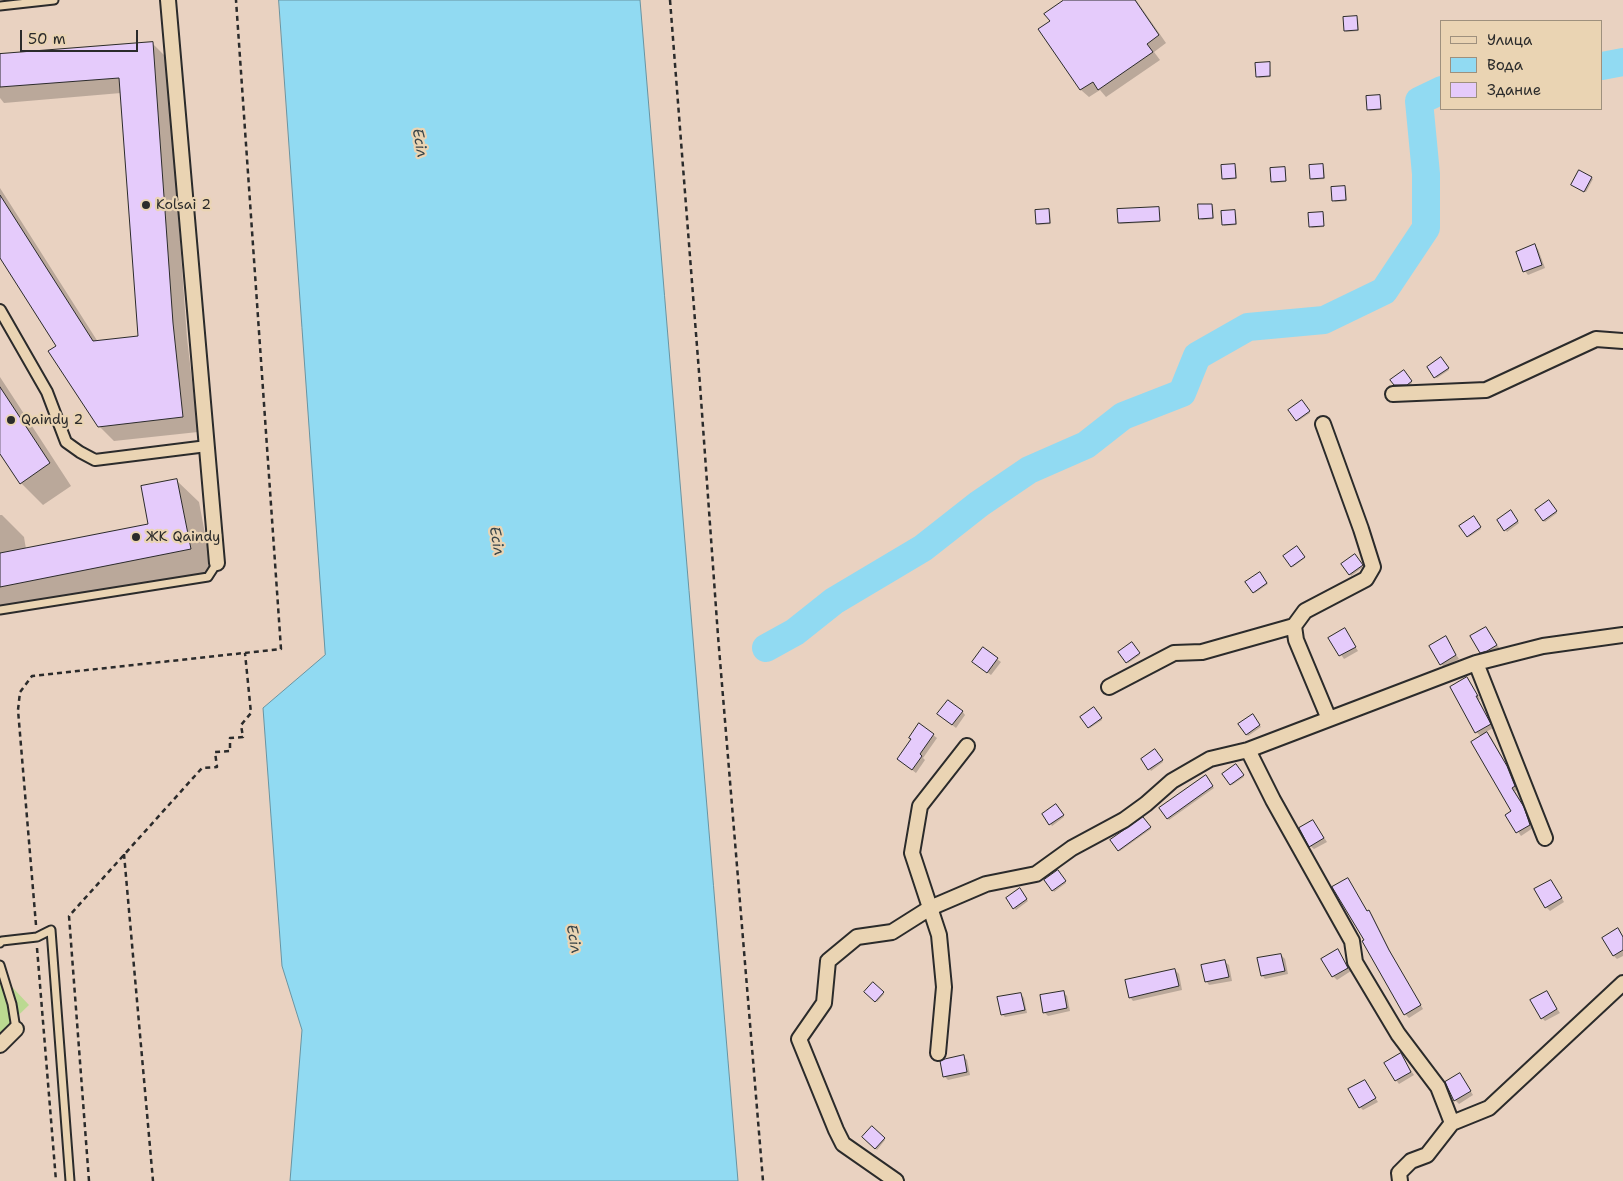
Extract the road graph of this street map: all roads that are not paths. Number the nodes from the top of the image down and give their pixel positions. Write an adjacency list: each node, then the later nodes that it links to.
1 (54, 0): 3 (lane)
2 (168, 0): 8 (street)
3 (0, 6)
4 (0, 310): 8 (street)
5 (1623, 341): 6 (street)
6 (1393, 394)
7 (1323, 424): 11 (street)
8 (207, 446): 9 (street)
9 (217, 563): 10 (lane)
10 (0, 610)
11 (1294, 626): 14 (street); 15 (street)
12 (1623, 635): 13 (street)
13 (1476, 663): 15 (street); 18 (street)
14 (1109, 687)
15 (1329, 719): 17 (street)
16 (967, 746): 19 (street)
17 (1248, 750): 19 (street); 26 (street)
18 (1545, 838)
19 (930, 908): 25 (street); 28 (street)
20 (0, 943): 27 (lane)
21 (0, 965): 23 (lane)
22 (1623, 983): 26 (street)
23 (16, 1028): 24 (street)
24 (0, 1045)
25 (938, 1053)
26 (1452, 1123): 29 (street)
27 (70, 1181)
28 (896, 1181)
29 (1400, 1181)

